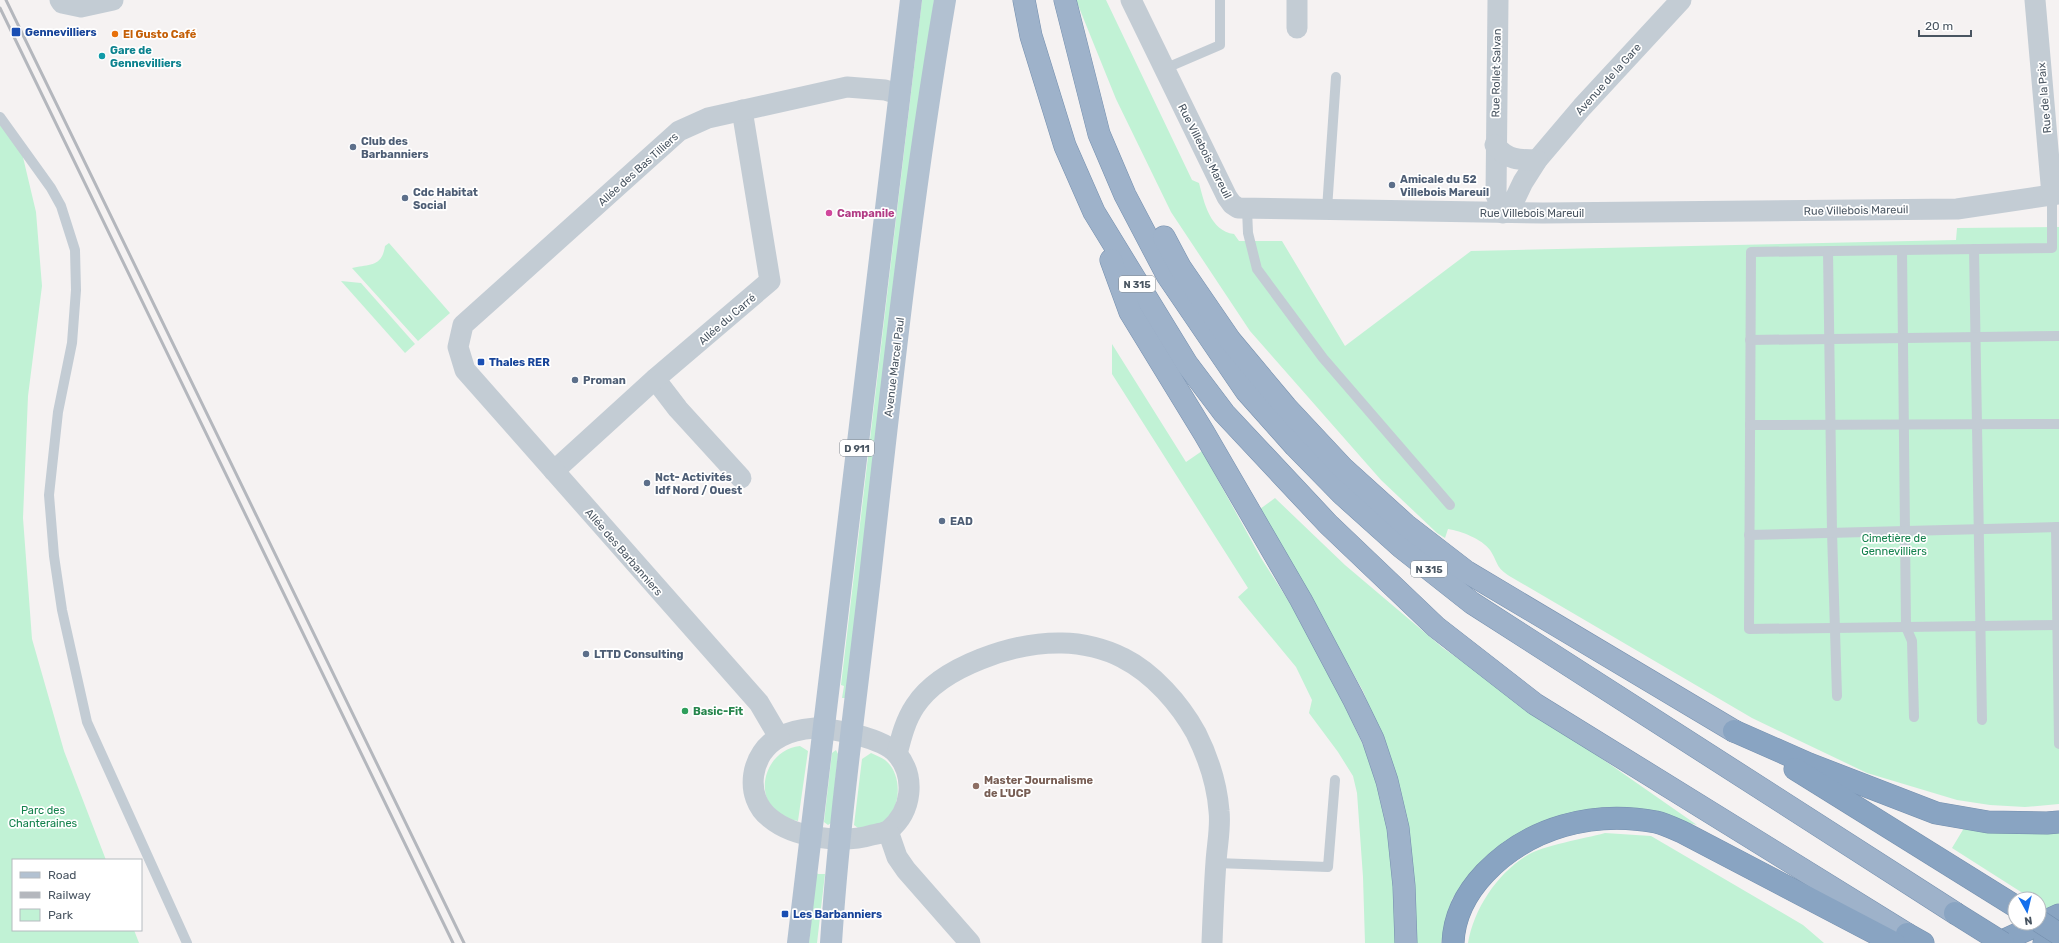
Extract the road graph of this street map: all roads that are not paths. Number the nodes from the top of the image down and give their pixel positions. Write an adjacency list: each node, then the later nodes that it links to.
1 (60, 0): 2 (street)
2 (113, 0)
3 (911, 0): 17 (main road, D 911)
4 (945, 0): 59 (main road, Avenue Marcel Paul / D 911)
5 (1024, 0): 26 (highway, N 315)
6 (1065, 0): 14 (highway, N 315)
7 (1131, 0): 15 (street, Rue Villebois Mareuil)
8 (1220, 0): 15 (lane)
9 (1297, 0): 13 (street)
10 (1498, 0): 20 (street, Rue Rollet Salvan)
11 (1681, 0): 21 (street, Avenue de la Gare)
12 (2035, 0): 22 (street, Rue de la Paix)
13 (1297, 28)
14 (1079, 60): 58 (highway, N 315); 82 (highway, N 315, bridge)
15 (1164, 69): 24 (street, Rue Villebois Mareuil)
16 (1336, 77): 25 (lane)
17 (898, 94): 18 (street, Allée des Bas Tilliers); 57 (main road, D 911)
18 (742, 110): 35 (street, Allée des Bas Tilliers); 36 (street, Allée du Carré)
19 (0, 117): 74 (lane)
20 (1495, 145): 21 (street); 23 (street, Rue Rollet Salvan)
21 (1537, 160): 23 (street, Avenue de la Gare)
22 (2056, 194): 23 (street, Rue Villebois Mareuil); 27 (lane)
23 (1499, 204): 25 (street, Rue Villebois Mareuil)
24 (1247, 209): 25 (street, Rue Villebois Mareuil); 44 (lane)
25 (1327, 209)
26 (1094, 212): 73 (highway, N 315); 79 (highway, N 315)
27 (1974, 249): 28 (lane); 31 (lane)
28 (1902, 250): 29 (lane); 32 (lane)
29 (1828, 251): 33 (lane); 34 (lane)
30 (2059, 336): 31 (lane)
31 (1975, 337): 32 (lane); 37 (lane)
32 (1903, 338): 33 (lane); 41 (lane)
33 (1829, 339): 34 (lane); 40 (lane)
34 (1750, 340): 39 (lane)
35 (465, 370): 42 (street, Allée des Barbanniers)
36 (655, 379): 42 (street, Allée du Carré); 43 (street)
37 (1977, 424): 38 (lane); 41 (lane); 46 (lane)
38 (2059, 424)
39 (1750, 425): 40 (lane); 49 (lane)
40 (1831, 425): 41 (lane); 48 (lane)
41 (1904, 425): 47 (lane)
42 (554, 471): 60 (street, Allée des Barbanniers)
43 (741, 478)
44 (1450, 505)
45 (2058, 527): 46 (lane); 50 (lane)
46 (1978, 529): 47 (lane); 51 (lane)
47 (1905, 530): 48 (lane); 52 (lane)
48 (1832, 532): 49 (lane); 53 (lane)
49 (1749, 534): 53 (lane)
50 (2058, 625): 51 (lane); 61 (lane)
51 (1980, 626): 52 (lane); 56 (lane)
52 (1906, 627): 53 (lane); 55 (lane)
53 (1834, 628): 54 (lane)
54 (1837, 696)
55 (1914, 717)
56 (1982, 720)
57 (824, 728): 59 (street); 60 (street); 66 (main road, D 911)
58 (1734, 731): 64 (highway); 69 (highway)
59 (852, 734): 62 (street); 67 (main road, Avenue Marcel Paul / D 911)
60 (779, 737): 66 (street)
61 (2059, 744)
62 (897, 754): 65 (street); 68 (street)
63 (1335, 780): 68 (lane)
64 (2059, 822)
65 (888, 831): 67 (street); 77 (street)
66 (811, 836): 67 (street); 75 (main road, D 911)
67 (839, 839): 76 (main road, Avenue Marcel Paul / D 911)
68 (1216, 863): 78 (street)
69 (2007, 901)
70 (2059, 915): 81 (highway)
71 (2047, 927): 72 (highway, bridge)
72 (2059, 935): 83 (highway)
73 (1904, 940): 80 (highway)
74 (187, 943)
75 (798, 943)
76 (831, 943)
77 (970, 943)
78 (1212, 943)
79 (1406, 943)
80 (1453, 943)
81 (1998, 943)
82 (2003, 943)
83 (2044, 943)

